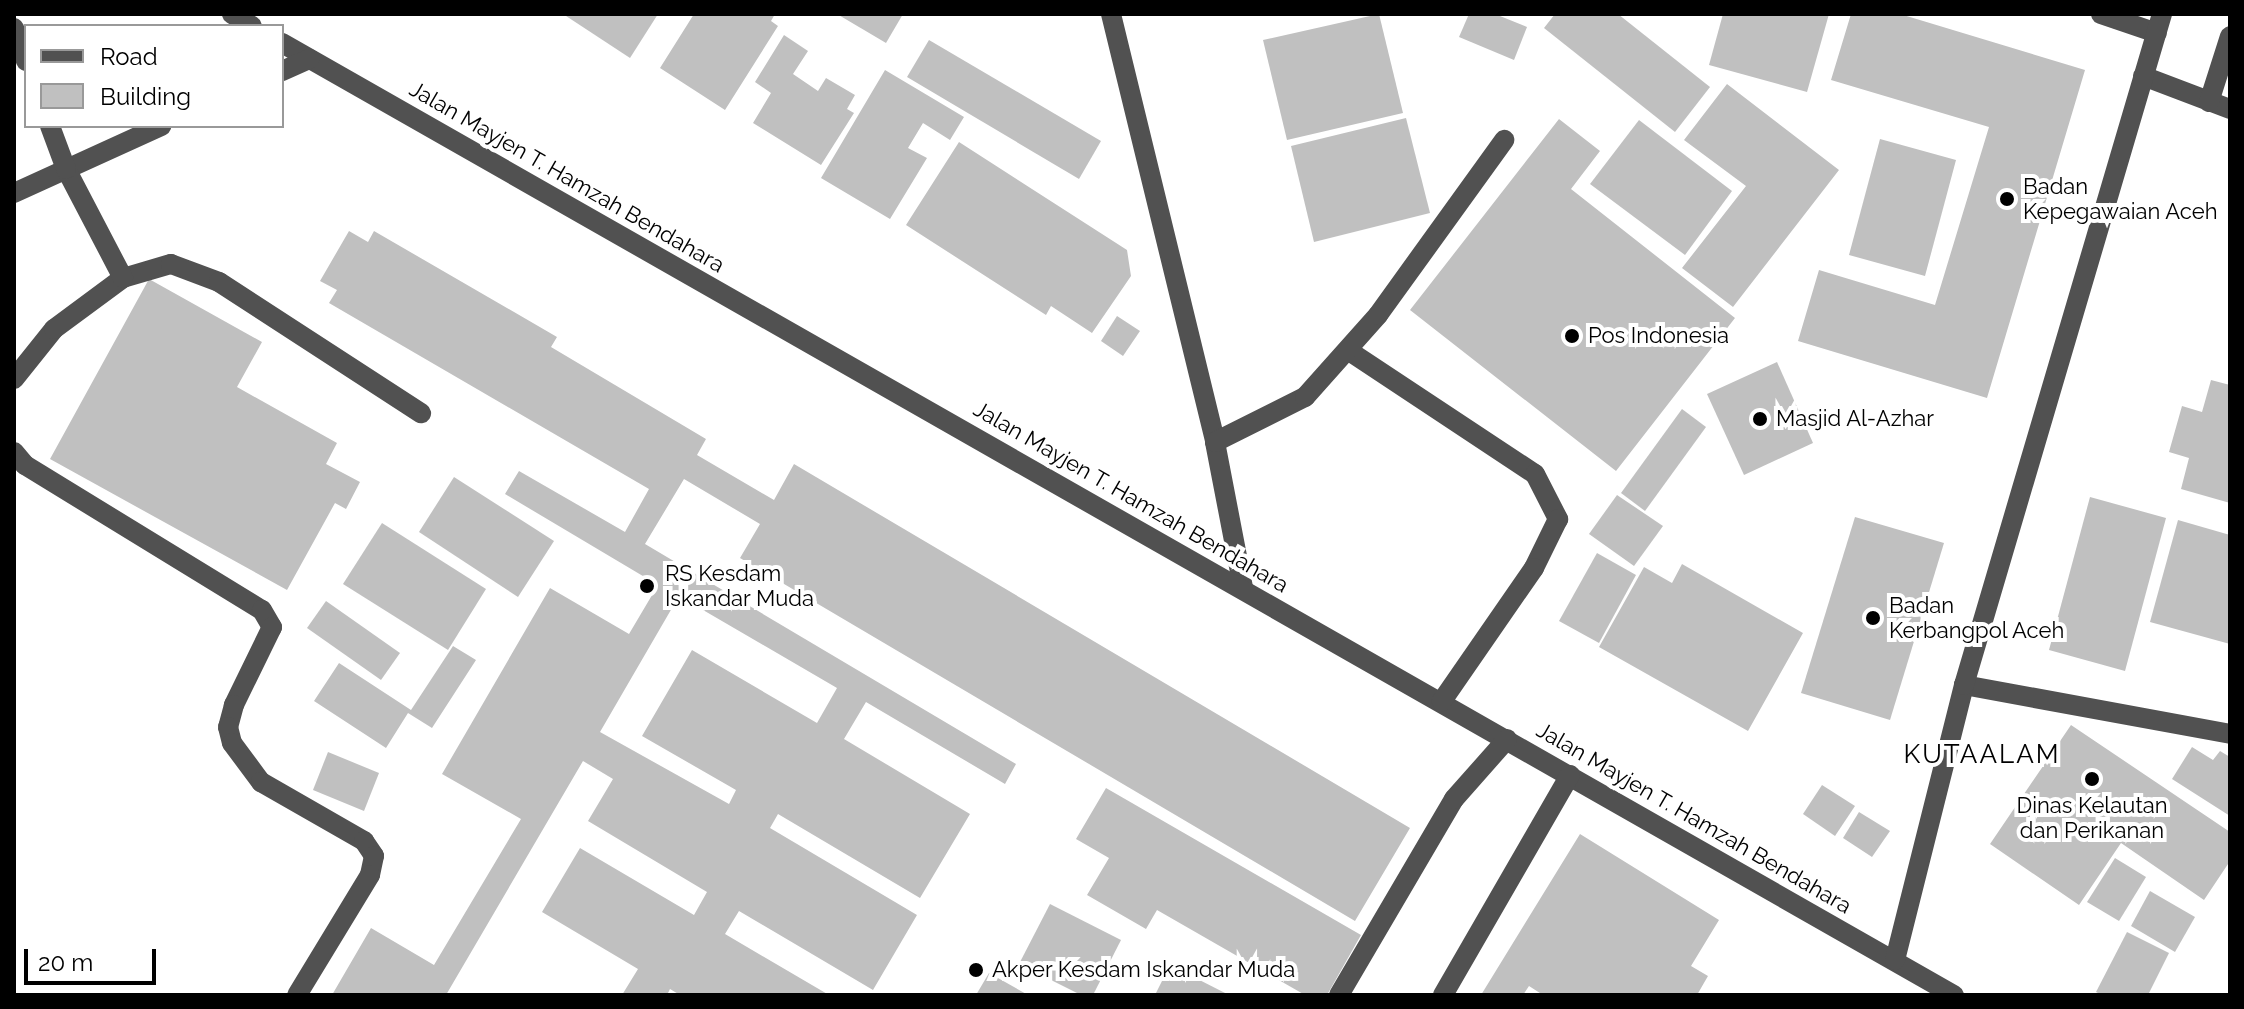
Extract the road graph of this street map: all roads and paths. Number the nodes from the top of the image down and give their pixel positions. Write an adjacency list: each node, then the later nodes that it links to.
1 (1111, 14): 22 (street)
2 (2101, 14): 3 (street)
3 (2160, 23): 10 (street)
4 (14, 28): 7 (street)
5 (2230, 36): 11 (street)
6 (284, 44): 8 (street, Jalan Mayjen T. Hamzah Bendahara)
7 (24, 56)
8 (309, 59): 9 (street); 24 (street, Jalan Mayjen T. Hamzah Bendahara)
9 (284, 70)
10 (2143, 76): 11 (street); 25 (street)
11 (2209, 102): 12 (street)
12 (2230, 109)
13 (51, 128): 16 (street)
14 (157, 128): 16 (street)
15 (1504, 140): 19 (street)
16 (66, 169): 17 (street); 18 (street)
17 (14, 193)
18 (123, 278): 20 (street); 21 (street)
19 (1349, 351): 22 (street); 26 (street)
20 (14, 379)
21 (421, 413)
22 (1215, 442): 24 (street)
23 (14, 452): 31 (street)
24 (1243, 588): 26 (street, Jalan Mayjen T. Hamzah Bendahara)
25 (1964, 685): 27 (street); 30 (street)
26 (1442, 701): 28 (street, Jalan Mayjen T. Hamzah Bendahara)
27 (2230, 734)
28 (1507, 739): 29 (street, Jalan Mayjen T. Hamzah Bendahara); 32 (street)
29 (1570, 775): 30 (street, Jalan Mayjen T. Hamzah Bendahara); 33 (street)
30 (1895, 960): 34 (street, Jalan Mayjen T. Hamzah Bendahara)
31 (297, 995)
32 (1339, 995)
33 (1443, 995)
34 (1954, 995)

